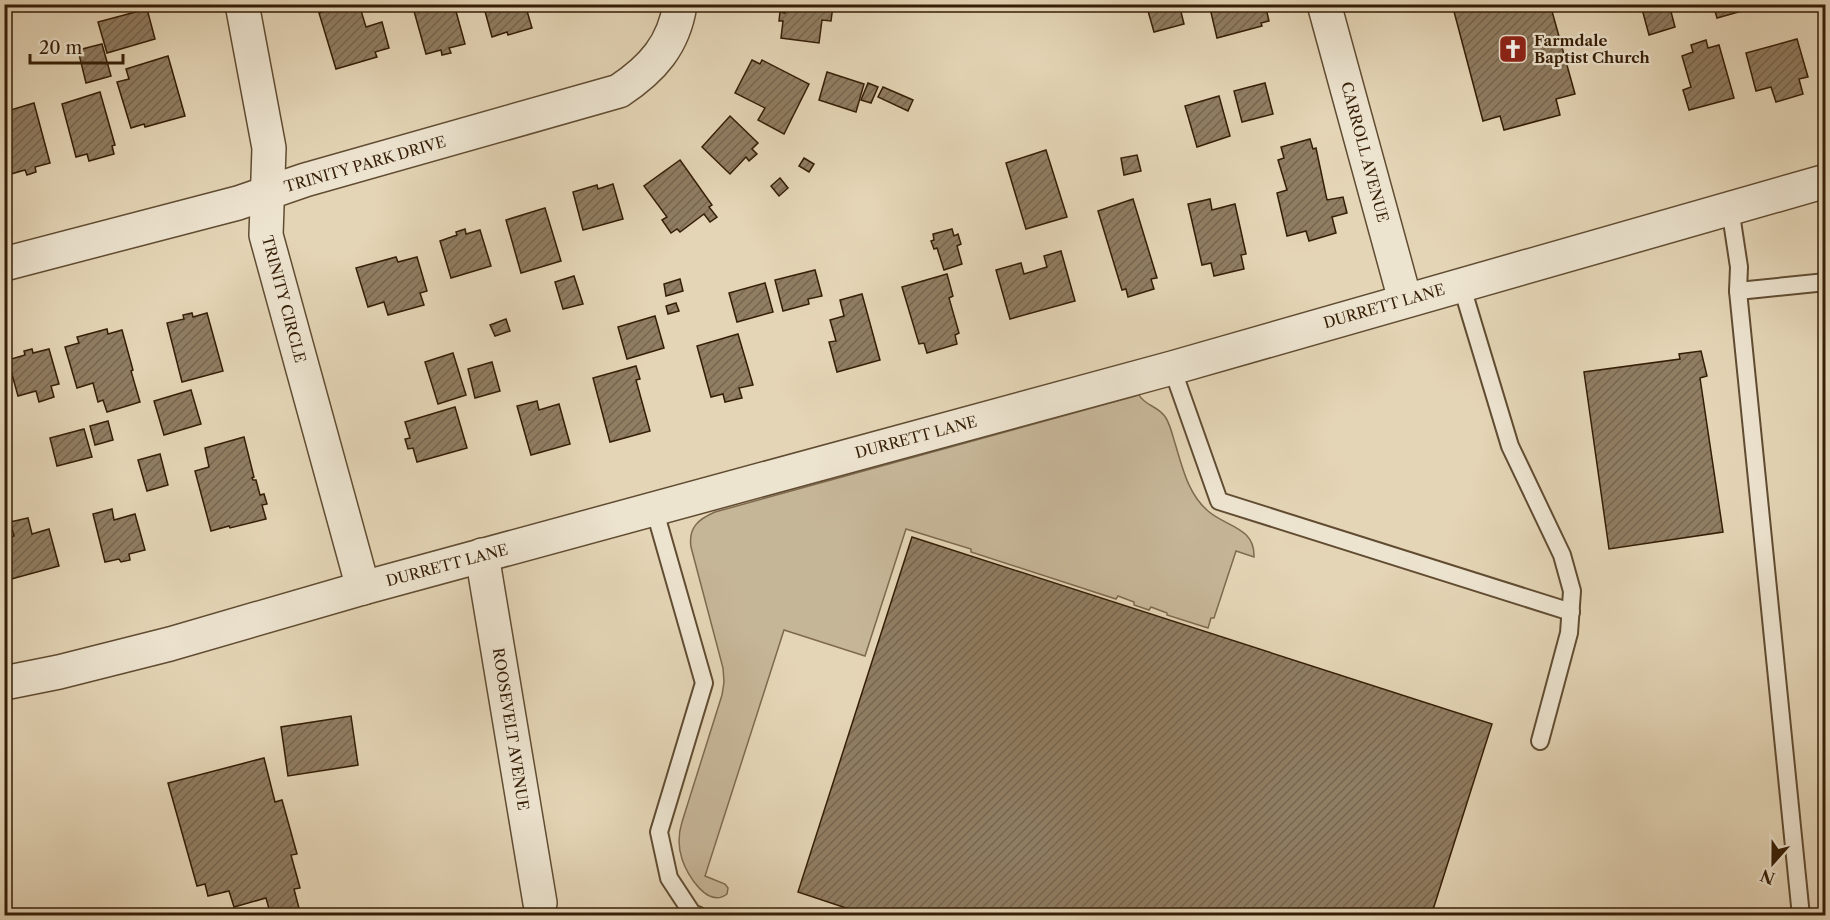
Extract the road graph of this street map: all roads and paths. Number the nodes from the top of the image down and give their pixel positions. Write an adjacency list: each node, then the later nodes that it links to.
1 (242, 4): 5 (street, TRINITY CIRCLE)
2 (680, 4): 5 (street, TRINITY PARK DRIVE)
3 (1324, 4): 11 (street, CARROLL AVENUE)
4 (1826, 181): 6 (street, DURRETT LANE)
5 (267, 193): 7 (street, TRINITY PARK DRIVE); 15 (street, TRINITY CIRCLE)
6 (1730, 208): 9 (street, DURRETT LANE); 10 (lane)
7 (4, 264)
8 (1826, 282): 10 (lane)
9 (1461, 284): 11 (street, DURRETT LANE); 16 (lane)
10 (1738, 291): 21 (lane)
11 (1405, 300): 12 (street, DURRETT LANE)
12 (1172, 368): 13 (street, DURRETT LANE); 16 (lane)
13 (654, 508): 14 (street, DURRETT LANE); 20 (lane)
14 (482, 555): 15 (street, DURRETT LANE); 19 (street, ROOSEVELT AVENUE)
15 (363, 588): 17 (street, DURRETT LANE)
16 (1571, 612): 18 (lane)
17 (4, 683)
18 (1540, 741)
19 (540, 903)
20 (699, 915)
21 (1801, 915)

